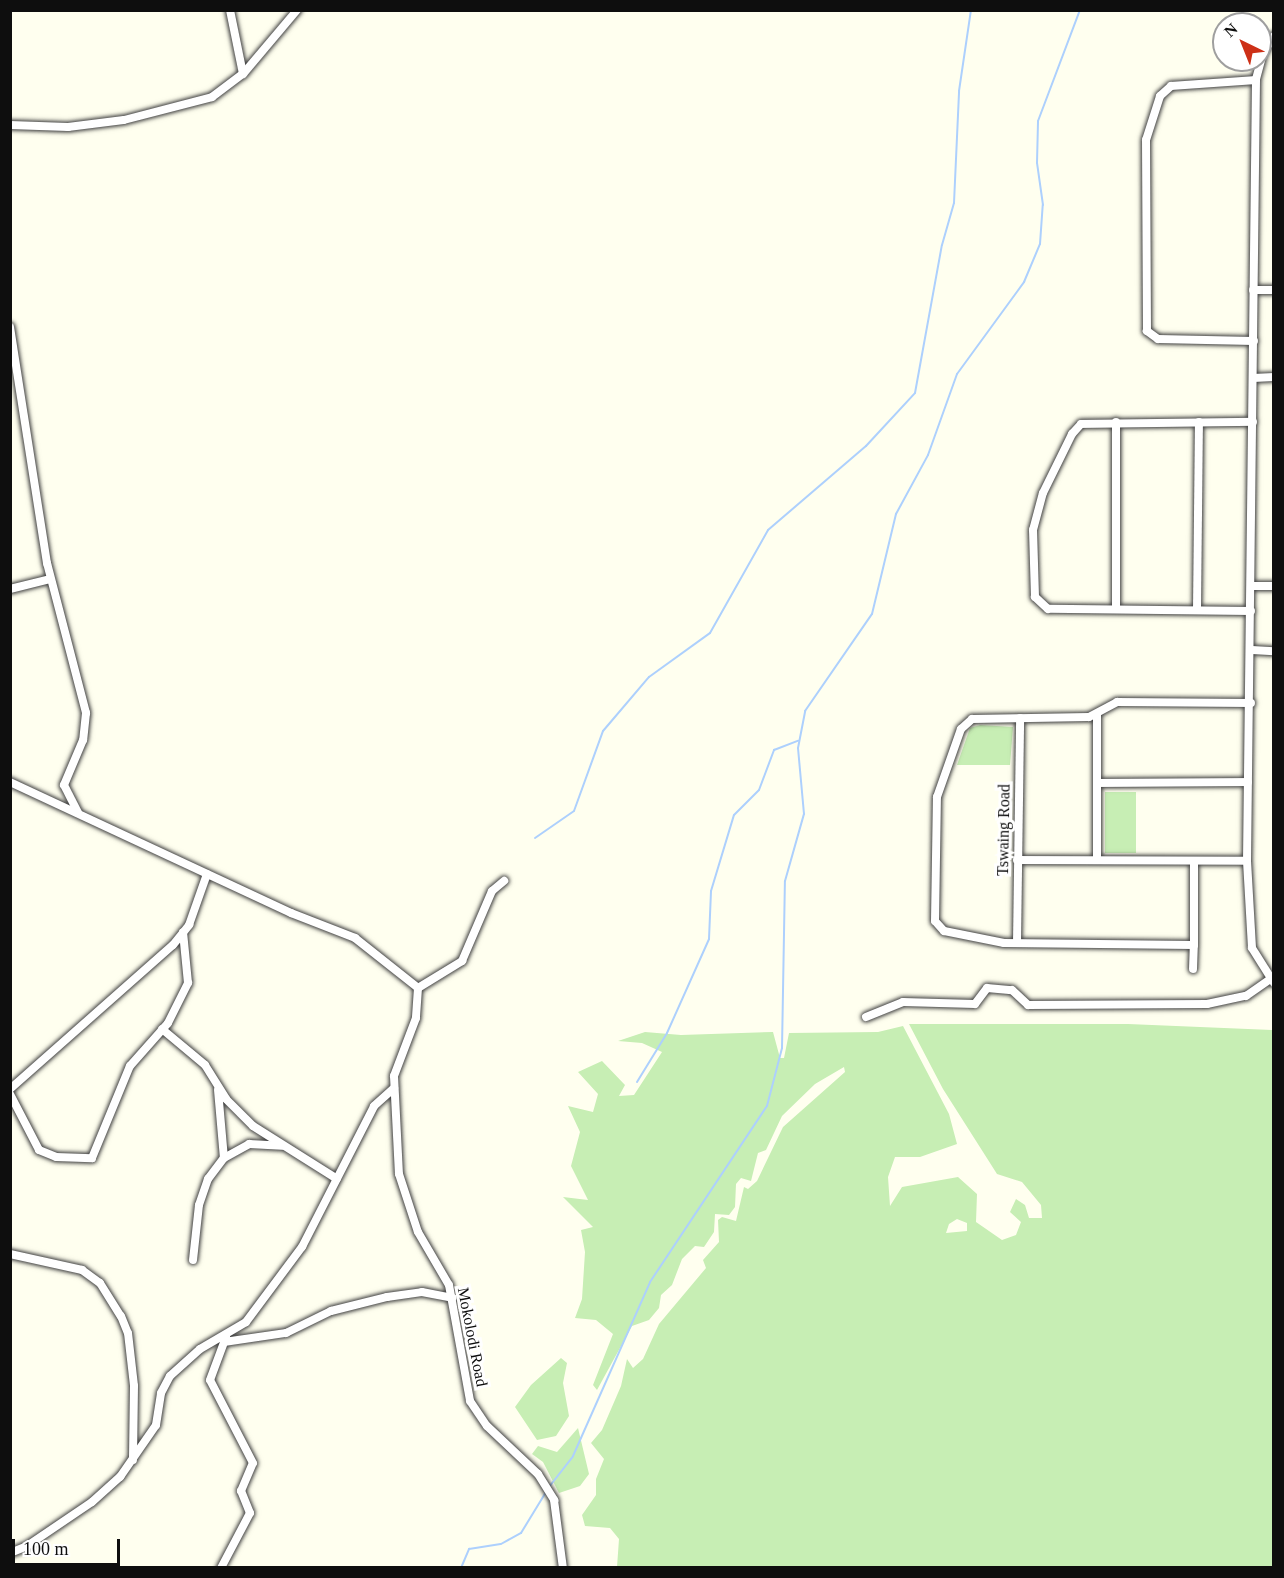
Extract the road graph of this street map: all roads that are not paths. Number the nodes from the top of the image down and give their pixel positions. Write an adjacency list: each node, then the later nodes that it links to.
1 (230, 10): 4 (street)
2 (297, 10): 4 (street)
3 (1274, 36): 5 (street)
4 (243, 74): 6 (street)
5 (1256, 80): 7 (street); 10 (street)
6 (10, 125)
7 (1253, 290): 8 (street); 10 (street)
8 (1274, 290)
9 (10, 327): 16 (street)
10 (1254, 341): 12 (street)
11 (1274, 377): 12 (street)
12 (1254, 378): 15 (street)
13 (1116, 422): 14 (street); 20 (street); 20 (street)
14 (1199, 422): 15 (street); 21 (street)
15 (1253, 422): 17 (street)
16 (50, 579): 19 (street); 31 (street)
17 (1252, 586): 18 (street); 22 (street)
18 (1274, 586)
19 (10, 589)
20 (1116, 608): 21 (street)
21 (1197, 609): 22 (street)
22 (1251, 611): 23 (street)
23 (1252, 650): 24 (street); 25 (street)
24 (1274, 651)
25 (1251, 703): 26 (street); 29 (street)
26 (1097, 715): 27 (street); 30 (street)
27 (1020, 718): 33 (street, Tswaing Road); 39 (street)
28 (10, 782): 31 (street)
29 (1248, 782): 30 (street); 35 (street)
30 (1099, 783): 32 (street)
31 (78, 813): 36 (street)
32 (1097, 860): 33 (street); 34 (street)
33 (1017, 861): 39 (street, Tswaing Road)
34 (1194, 861): 35 (street); 40 (street)
35 (1247, 861): 42 (street)
36 (207, 874): 38 (street); 43 (street)
37 (504, 881): 43 (street)
38 (183, 933): 45 (street); 48 (street)
39 (1017, 943): 40 (street)
40 (1194, 945): 41 (street)
41 (1193, 969)
42 (1271, 981): 44 (street)
43 (418, 988): 47 (street, Mokolodi Road)
44 (866, 1017)
45 (162, 1029): 46 (street); 49 (street)
46 (218, 1086): 50 (street); 51 (street)
47 (393, 1088): 52 (street); 55 (street, Mokolodi Road)
48 (10, 1089)
49 (10, 1094)
50 (283, 1146): 51 (street); 52 (street)
51 (224, 1158): 54 (street)
52 (337, 1179): 56 (street)
53 (10, 1254): 57 (street)
54 (193, 1260)
55 (452, 1298): 56 (street); 60 (street, Mokolodi Road)
56 (225, 1340): 57 (street); 59 (street)
57 (133, 1460): 58 (street)
58 (10, 1553)
59 (221, 1568)
60 (563, 1568)

